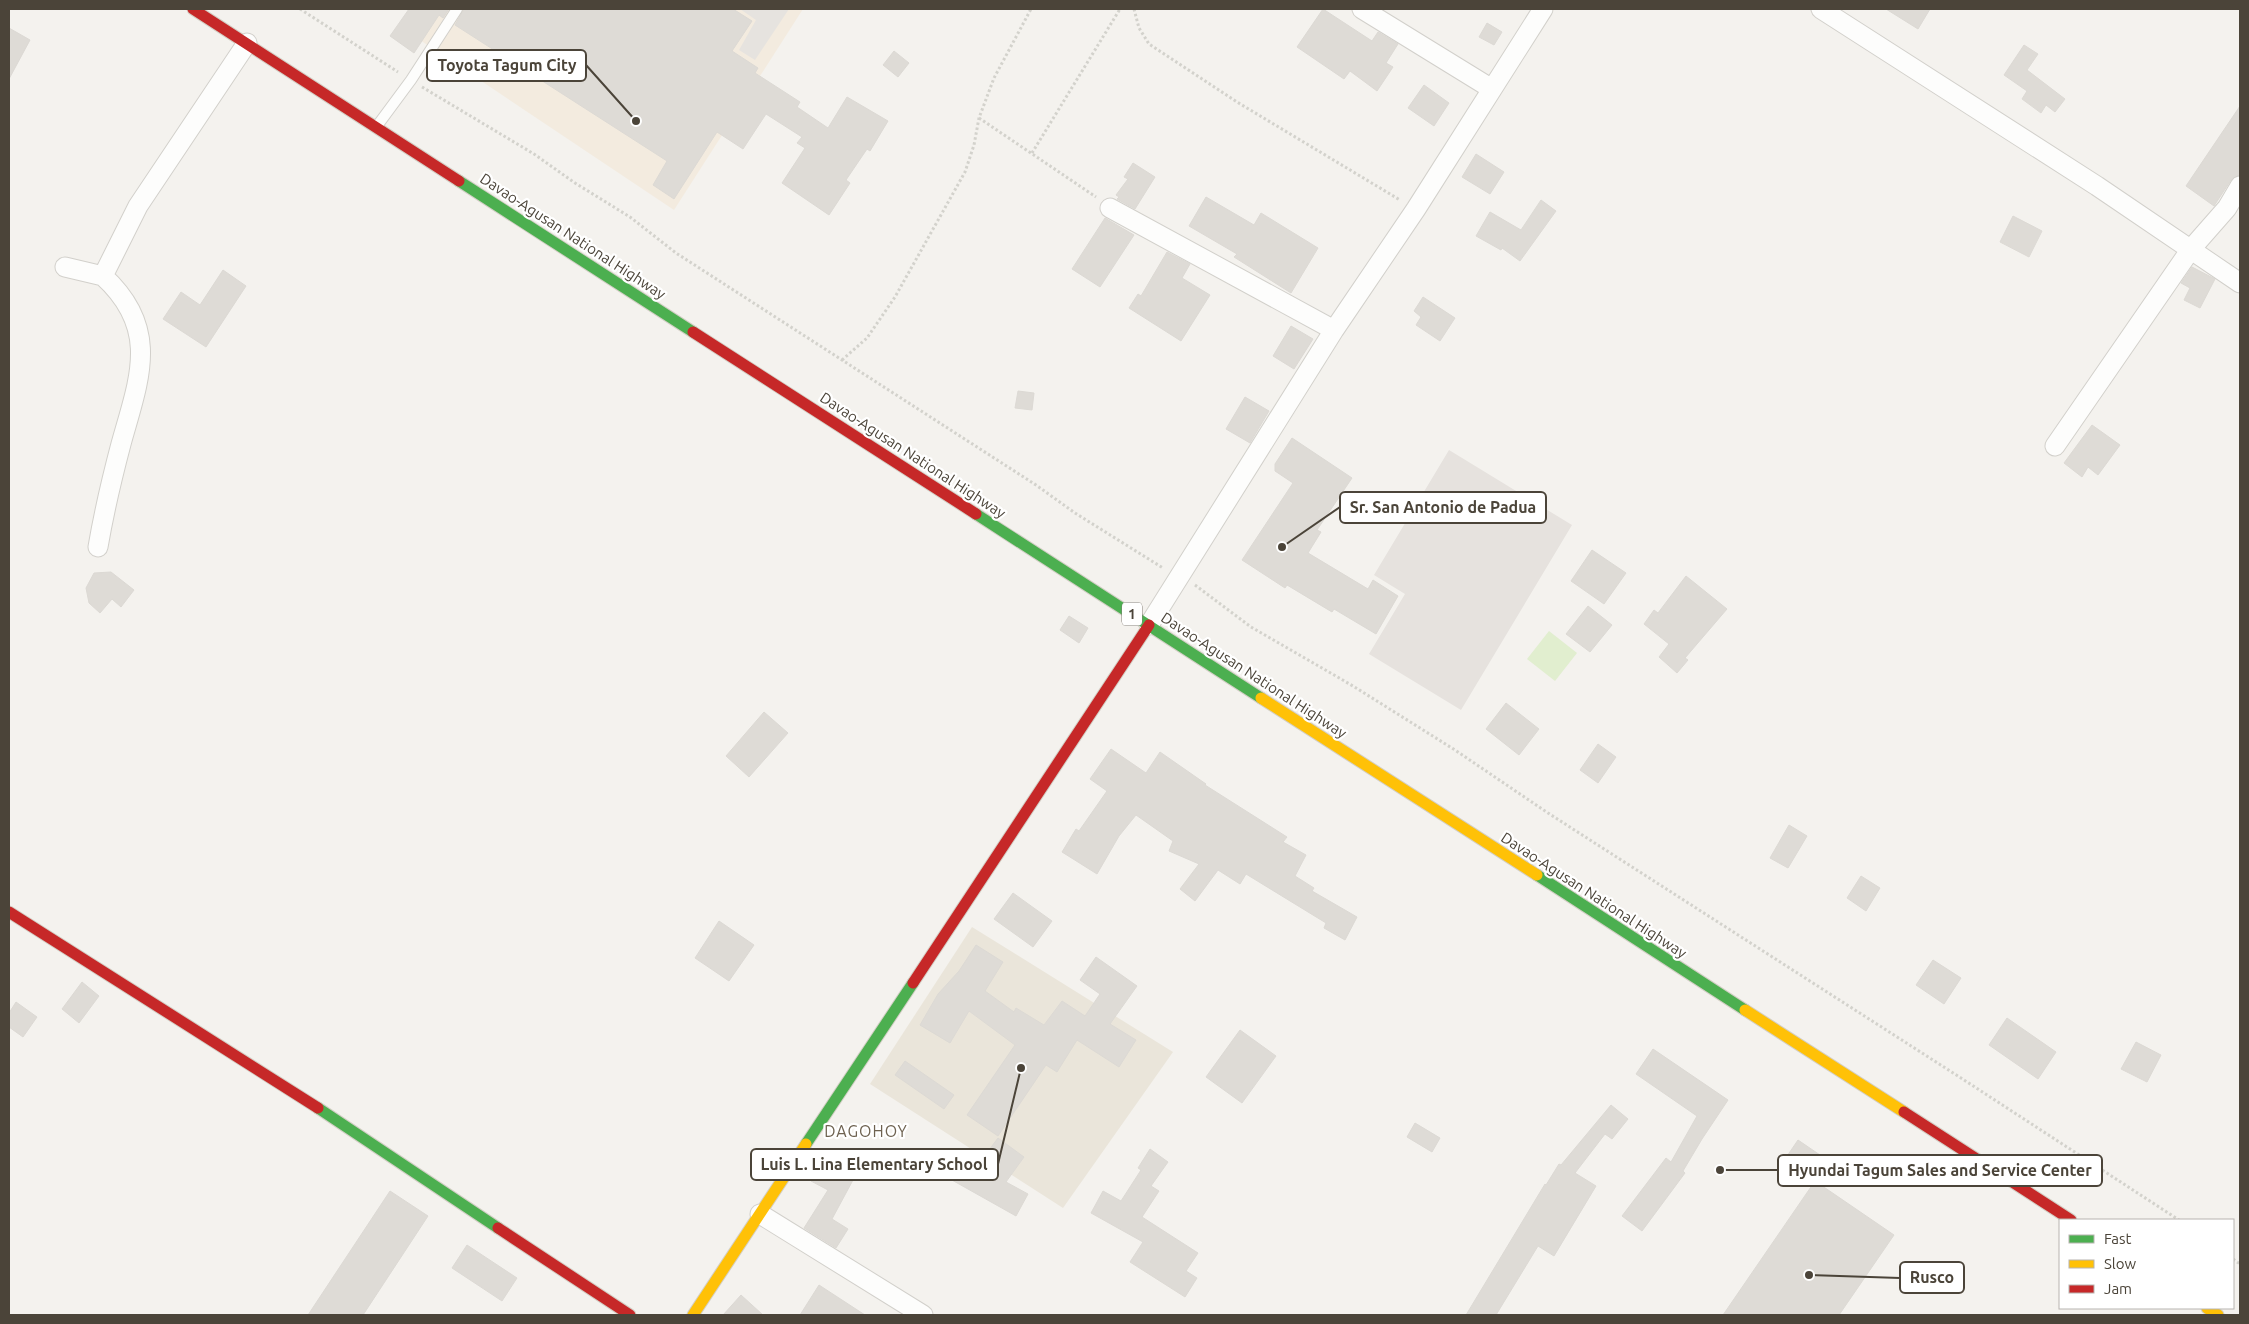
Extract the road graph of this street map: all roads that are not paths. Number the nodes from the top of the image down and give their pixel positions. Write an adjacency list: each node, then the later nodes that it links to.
1 (193, 9): 6 (main road, Davao-Agusan National Highway / 1)
2 (457, 9): 8 (lane)
3 (1362, 9): 7 (street)
4 (1544, 9): 7 (street)
5 (1821, 9): 11 (street)
6 (246, 43): 8 (main road, Davao-Agusan National Highway / 1); 13 (street)
7 (1492, 89): 15 (street)
8 (376, 127): 18 (main road, Davao-Agusan National Highway / 1)
9 (2240, 186): 11 (street)
10 (1110, 208): 15 (street)
11 (2191, 250): 14 (street); 16 (street)
12 (65, 267): 13 (street)
13 (103, 276): 17 (street)
14 (2240, 282)
15 (1334, 330): 18 (street)
16 (2054, 446)
17 (98, 547)
18 (1149, 625): 20 (main road); 21 (main road, Davao-Agusan National Highway / 1)
19 (9, 912): 22 (main road)
20 (760, 1214): 23 (main road); 24 (street)
21 (2069, 1219)
22 (630, 1315)
23 (693, 1315)
24 (923, 1315)

